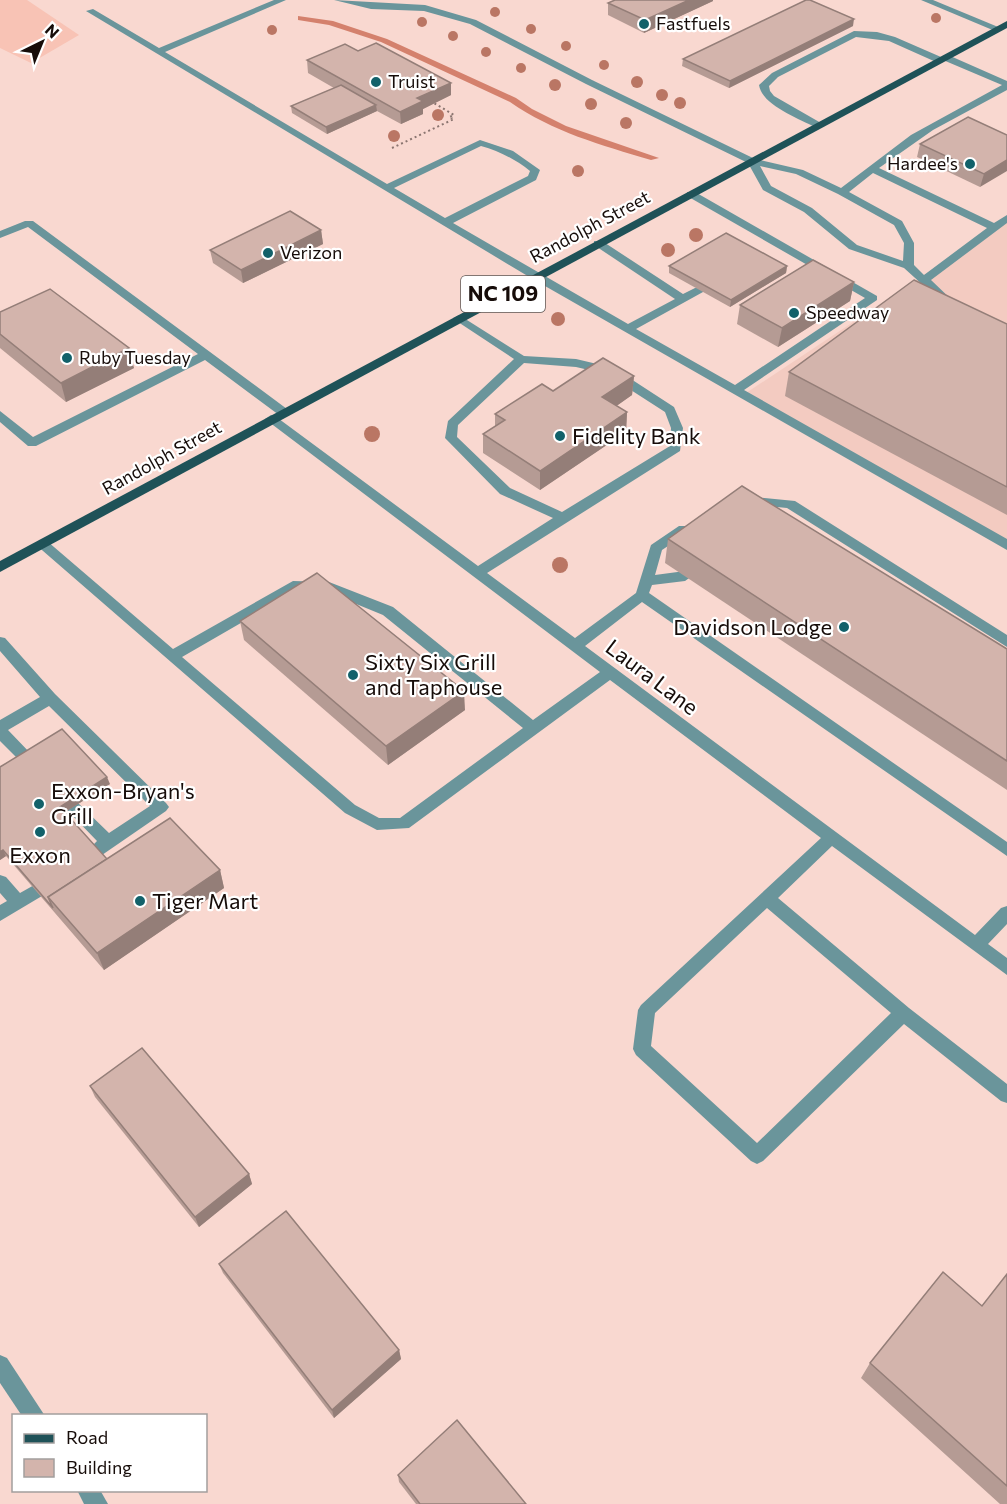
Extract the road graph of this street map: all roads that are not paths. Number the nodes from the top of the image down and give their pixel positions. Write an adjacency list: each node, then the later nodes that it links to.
1 (282, 0): 6 (street)
2 (338, 0): 11 (street)
3 (925, 0): 5 (street)
4 (90, 11): 6 (street)
5 (1002, 26): 7 (main road, Randolph Street / NC 109)
6 (159, 51): 13 (street)
7 (942, 59): 9 (street); 10 (main road, Randolph Street / NC 109); 10 (street)
8 (1007, 74): 9 (street)
9 (1004, 83): 12 (street)
10 (818, 125): 11 (main road, Randolph Street / NC 109)
11 (752, 161): 14 (street); 15 (main road, Randolph Street / NC 109); 23 (street)
12 (874, 169): 14 (street); 18 (street)
13 (388, 187): 17 (street); 17 (street)
14 (842, 192): 23 (street)
15 (691, 194): 20 (main road, Randolph Street / NC 109); 21 (street)
16 (1007, 218): 18 (street)
17 (446, 222): 24 (street)
18 (994, 227): 25 (street)
19 (0, 235): 31 (street, Laura Lane)
20 (598, 243): 24 (main road, Randolph Street / NC 109); 27 (street)
21 (780, 244): 22 (street); 33 (street)
22 (764, 252)
23 (908, 266): 25 (street)
24 (535, 276): 29 (main road, Randolph Street / NC 109); 30 (street)
25 (924, 280): 28 (street)
26 (699, 290): 27 (street)
27 (683, 298): 30 (street)
28 (953, 307)
29 (459, 318): 32 (street); 35 (main road, Randolph Street / NC 109)
30 (628, 329): 33 (street)
31 (205, 355): 34 (street); 35 (street, Laura Lane)
32 (521, 359): 39 (street); 39 (street)
33 (735, 390): 42 (street)
34 (0, 415)
35 (277, 416): 41 (main road, Randolph Street / NC 109); 44 (street, Laura Lane)
36 (727, 500): 37 (street)
37 (780, 503): 38 (street); 48 (street)
38 (767, 517)
39 (563, 518): 44 (street)
40 (700, 518): 46 (street)
41 (42, 544): 43 (main road, Randolph Street / NC 109); 50 (street)
42 (1007, 544)
43 (0, 567)
44 (477, 573): 49 (street, Laura Lane)
45 (685, 576): 46 (street)
46 (644, 588): 49 (street); 58 (street)
47 (0, 642): 52 (street)
48 (1007, 642)
49 (575, 646): 51 (street, Laura Lane)
50 (172, 656): 54 (street); 54 (street)
51 (610, 672): 54 (street); 57 (street, Laura Lane)
52 (50, 698): 53 (street); 56 (street)
53 (0, 729): 55 (street)
54 (534, 729)
55 (27, 759)
56 (73, 807)
57 (832, 837): 61 (street); 65 (street, Laura Lane)
58 (1007, 850)
59 (0, 882): 62 (street)
60 (36, 891): 62 (street)
61 (766, 898): 67 (street); 67 (street)
62 (18, 901): 63 (street)
63 (0, 914)
64 (1007, 914): 65 (street)
65 (976, 945): 66 (street, Laura Lane)
66 (1007, 968)
67 (903, 1013): 68 (street)
68 (1007, 1095)
69 (0, 1365): 70 (street)
70 (34, 1414)
71 (88, 1492): 72 (street)
72 (97, 1504)

